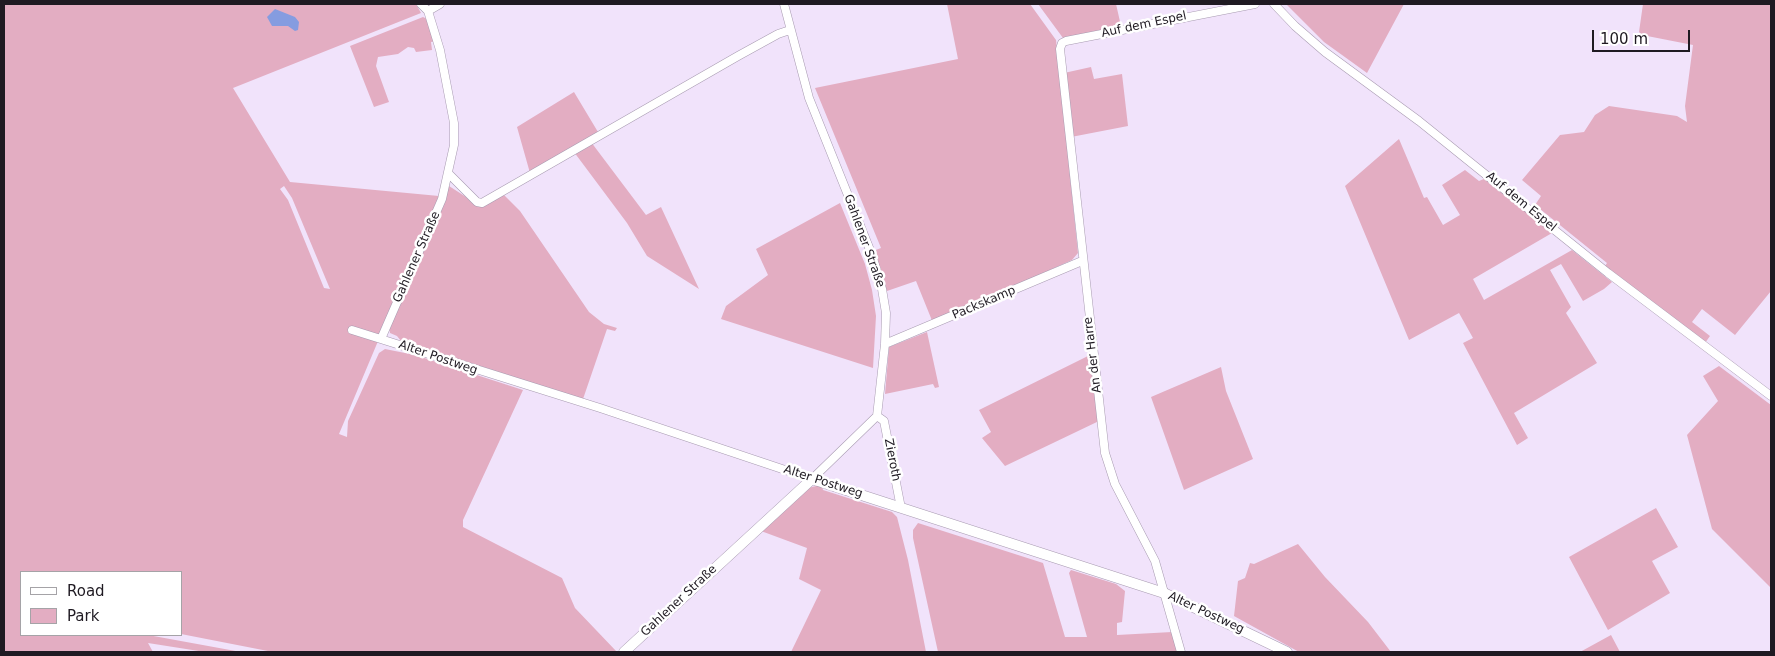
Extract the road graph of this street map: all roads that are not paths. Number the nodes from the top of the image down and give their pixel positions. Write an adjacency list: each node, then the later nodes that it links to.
1 (421, 4): 6 (street, Gahlener Straße)
2 (440, 4): 6 (street)
3 (784, 4): 7 (street, Gahlener Straße)
4 (1255, 4): 8 (street, Auf dem Espel)
5 (1274, 4): 14 (street, Auf dem Espel)
6 (428, 11): 9 (street, Gahlener Straße)
7 (790, 30): 9 (street); 13 (street, Gahlener Straße)
8 (1062, 43): 10 (street, An der Harre)
9 (449, 174): 12 (street, Gahlener Straße)
10 (1082, 261): 13 (street, Packskamp); 18 (street, An der Harre)
11 (352, 330): 12 (street, Alter Postweg)
12 (381, 338): 16 (street, Alter Postweg)
13 (885, 344): 15 (street, Gahlener Straße)
14 (1771, 396)
15 (877, 416): 16 (street, Gahlener Straße); 17 (street, Zieroth)
16 (812, 479): 17 (main road, Alter Postweg); 19 (main road, Gahlener Straße)
17 (901, 508): 18 (main road, Alter Postweg)
18 (1164, 594): 20 (street, An der Harre); 21 (main road, Alter Postweg)
19 (624, 652)
20 (1181, 652)
21 (1287, 652)

